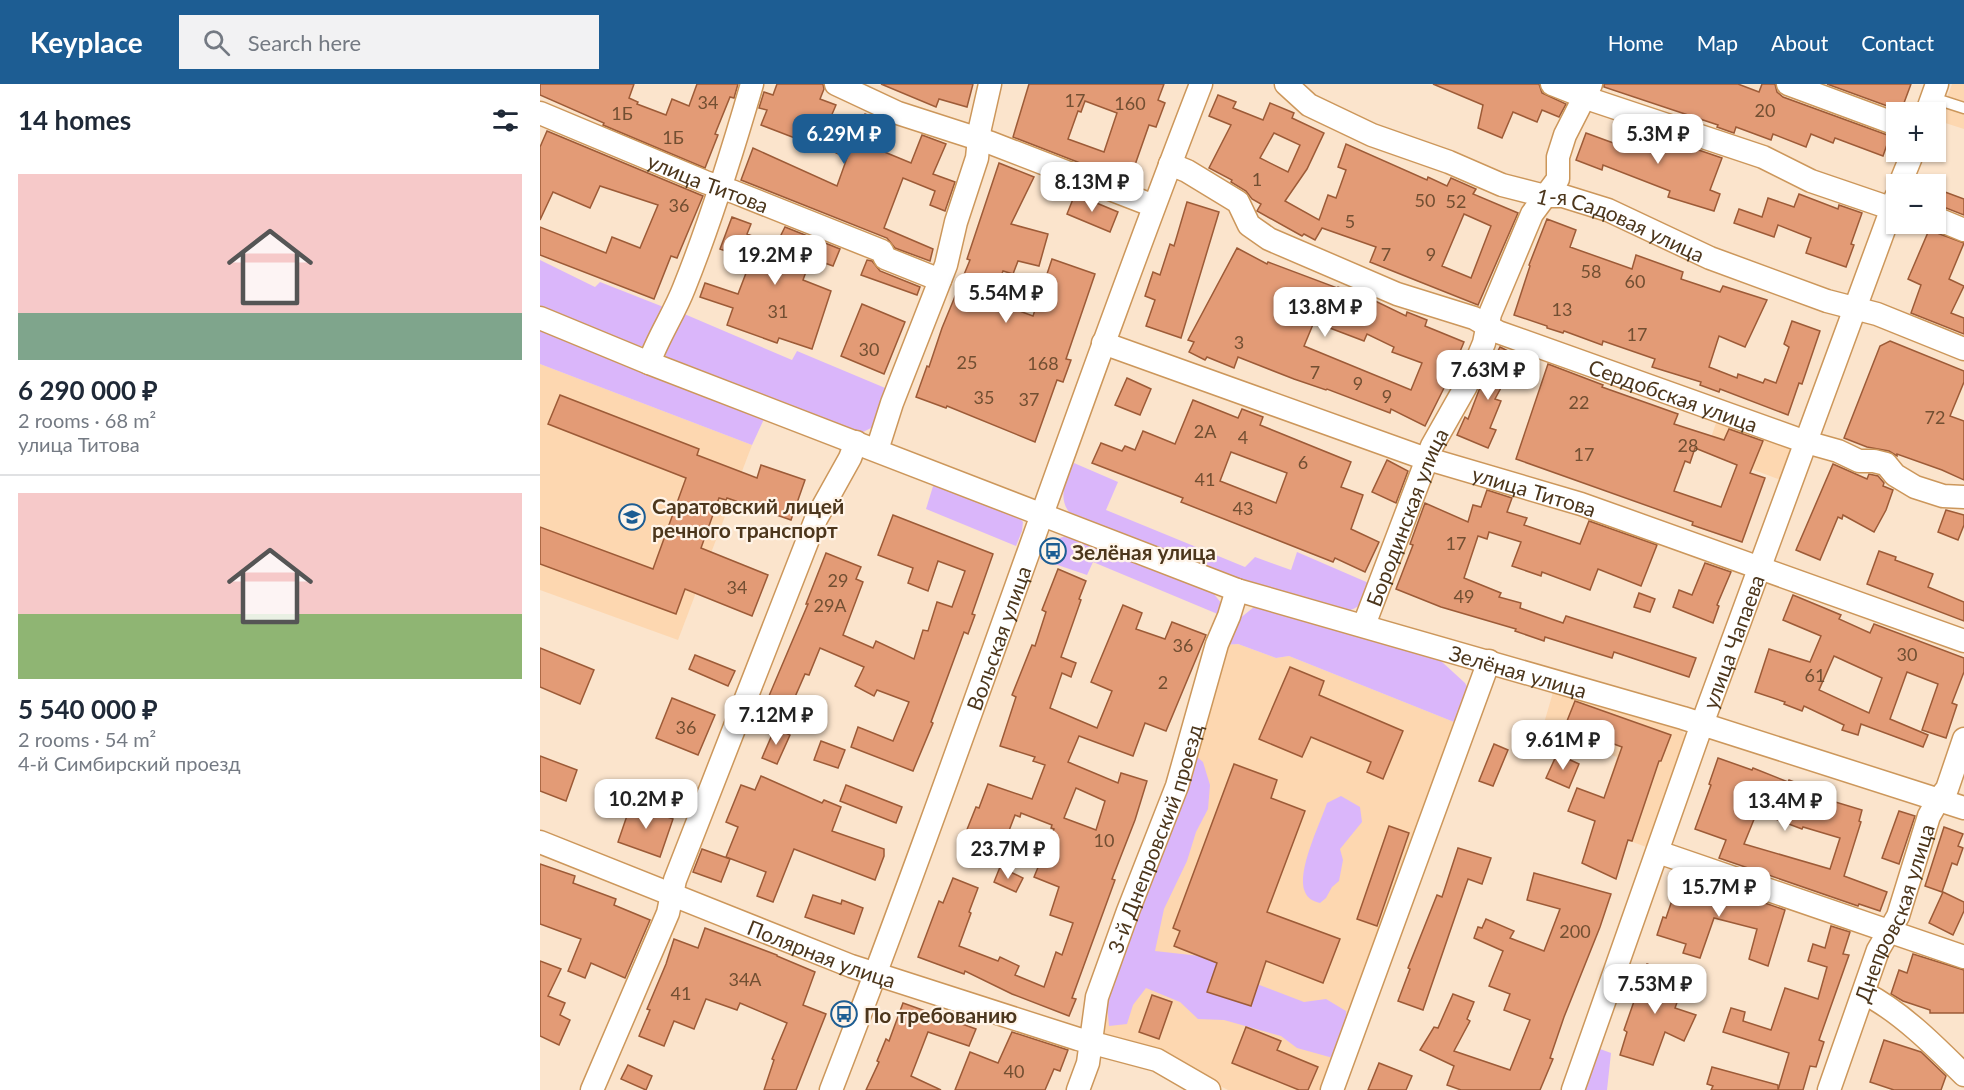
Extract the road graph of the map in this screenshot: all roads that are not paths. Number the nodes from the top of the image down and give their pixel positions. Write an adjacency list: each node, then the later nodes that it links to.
1 (752, 84): 15 (street)
2 (836, 84): 13 (street)
3 (990, 84): 13 (street)
4 (1201, 84): 14 (street, Вольская улица)
5 (1286, 84): 16 (street, 1-я Садовая улица)
6 (1552, 84): 8 (street)
7 (1788, 84): 12 (street)
8 (1588, 91): 16 (street, Бородинская улица); 17 (street)
9 (1932, 98): 10 (lane)
10 (1964, 108)
11 (540, 112): 15 (street, улица Титова)
12 (1886, 120)
13 (978, 139): 18 (street); 22 (street)
14 (1170, 164): 18 (street, Вольская улица); 25 (street, Сердобская улица)
15 (721, 187): 22 (street, улица Титова); 28 (street)
16 (1545, 196): 23 (street, 1-я Садовая улица); 25 (street, Бородинская улица)
17 (1886, 203)
18 (1154, 206): 26 (street, Вольская улица)
19 (1946, 223): 21 (street)
20 (1886, 226): 23 (street, улица Чапаева)
21 (1964, 230)
22 (940, 280): 30 (street)
23 (1854, 309): 27 (street, 1-я Садовая улица); 29 (street, улица Чапаева)
24 (540, 318): 28 (street, Зелёная улица)
25 (1487, 325): 29 (street, Сердобская улица); 31 (street, Бородинская улица)
26 (1102, 344): 31 (street, улица Титова); 33 (street, Вольская улица)
27 (1964, 349)
28 (649, 363): 30 (street, Зелёная улица)
29 (1806, 442): 32 (street, Сердобская улица); 34 (street, улица Чапаева)
30 (866, 446): 33 (street, Зелёная улица); 45 (street)
31 (1428, 458): 34 (street, улица Титова); 36 (street, Бородинская улица)
32 (1964, 497)
33 (1042, 514): 35 (street, Зелёная улица); 48 (street, Вольская улица)
34 (1761, 568): 37 (street, улица Титова); 39 (street, улица Чапаева)
35 (1237, 590): 36 (street, Зелёная улица); 50 (street, 3-й Днепровский проезд)
36 (1364, 625): 38 (street, Зелёная улица)
37 (1964, 641)
38 (1489, 662): 39 (street, Зелёная улица); 56 (street)
39 (1702, 724): 41 (street, Зелёная улица); 44 (street, улица Чапаева)
40 (1964, 739): 41 (street, Днепровская улица)
41 (1938, 800): 42 (street, Зелёная улица); 46 (street, Днепровская улица)
42 (1964, 808)
43 (540, 842): 45 (street, Полярная улица)
44 (1658, 852): 46 (street); 57 (street, улица Чапаева)
45 (673, 894): 48 (street, Полярная улица); 52 (street)
46 (1888, 932): 47 (street); 49 (street, Днепровская улица)
47 (1964, 957)
48 (876, 974): 50 (street, Полярная улица); 53 (street, Вольская улица)
49 (1864, 993): 51 (street); 58 (street, Днепровская улица)
50 (1092, 1042): 54 (street, 3-й Днепровский проезд); 55 (street, Полярная улица)
51 (1964, 1075)
52 (592, 1090)
53 (831, 1090)
54 (1078, 1090)
55 (1209, 1090)
56 (1332, 1090)
57 (1573, 1090)
58 (1829, 1090)

